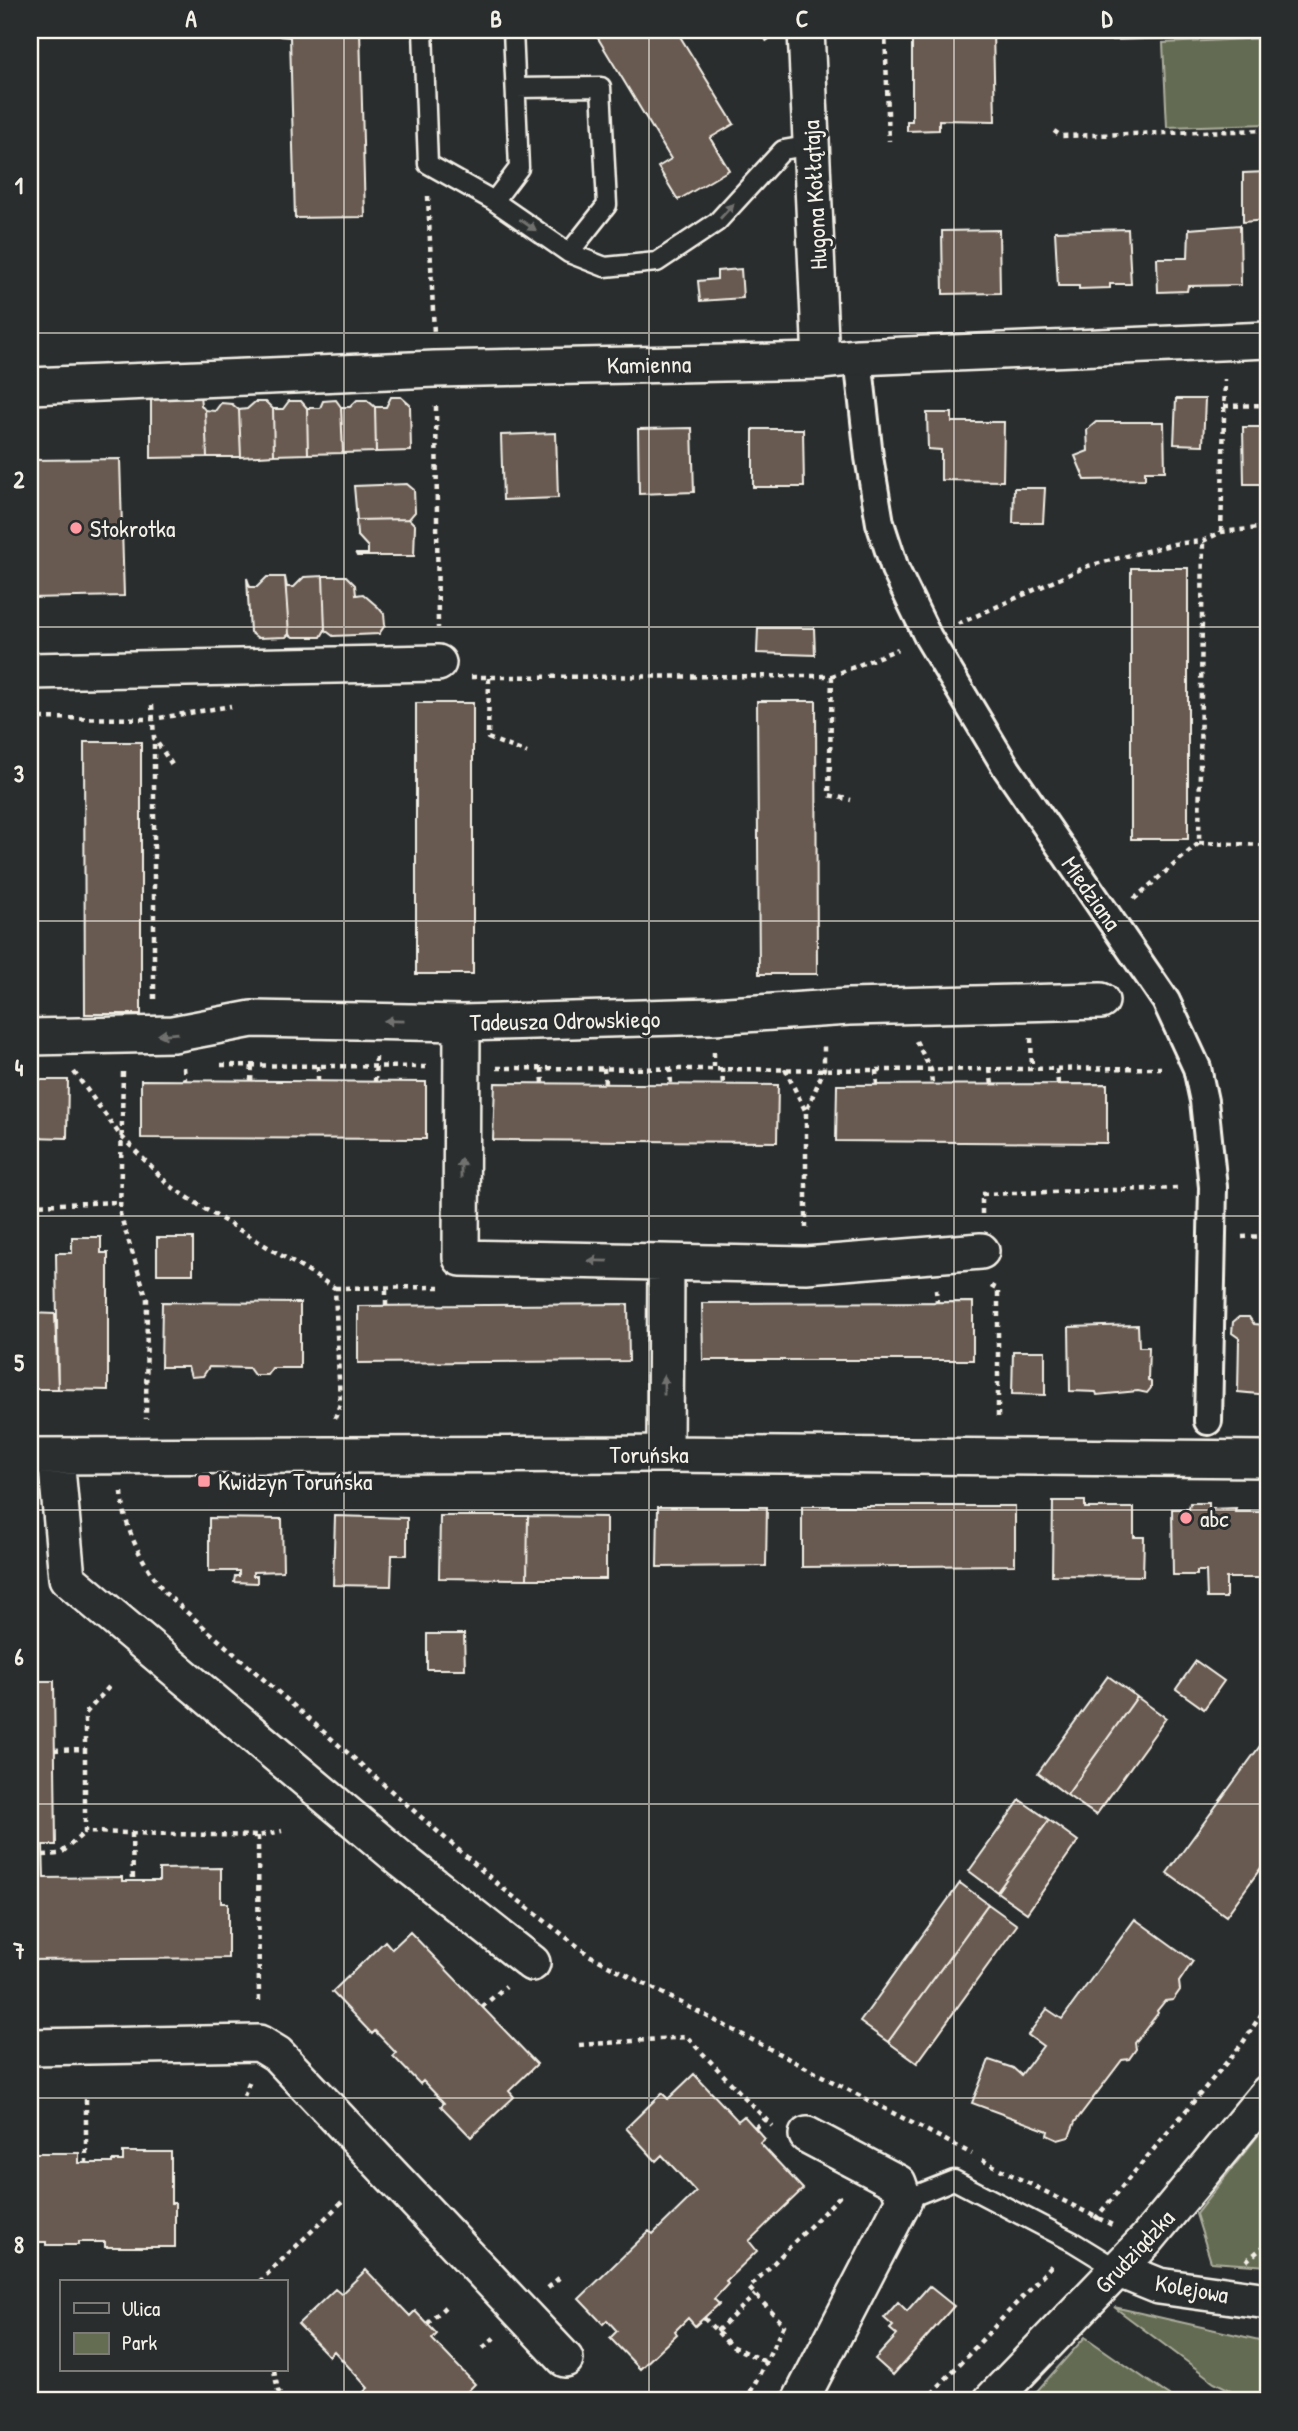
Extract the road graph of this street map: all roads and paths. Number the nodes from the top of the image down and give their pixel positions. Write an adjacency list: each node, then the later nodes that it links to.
1 (423, 30): 10 (lane)
2 (513, 30): 5 (lane)
3 (806, 30): 9 (street, Hugona Kołłątaja)
4 (885, 30): 8 (path)
5 (516, 88): 10 (lane); 12 (lane)
6 (1268, 130): 7 (path)
7 (1054, 131)
8 (888, 141)
9 (812, 145): 12 (lane, one-way to 9); 15 (street, Hugona Kołłątaja)
10 (494, 201): 12 (lane, one-way to 12)
11 (429, 217): 16 (path)
12 (569, 253)
13 (1268, 340): 14 (street, Kamienna)
14 (858, 357): 15 (street, Kamienna); 24 (street, Miedziana)
15 (821, 361): 16 (street, Kamienna)
16 (435, 369): 18 (street, Kamienna); 25 (path)
17 (1225, 373): 20 (path)
18 (30, 386)
19 (1268, 404): 20 (path)
20 (1224, 406): 22 (path)
21 (1268, 527): 22 (path)
22 (1221, 532): 23 (path)
23 (1203, 541): 24 (path); 35 (path)
24 (928, 637): 28 (path); 37 (street, Miedziana)
25 (438, 663): 26 (street)
26 (152, 669): 27 (street); 30 (path)
27 (30, 671)
28 (832, 676): 32 (path); 34 (path)
29 (30, 718): 30 (path)
30 (153, 719): 31 (path)
31 (154, 738): 33 (path); 40 (path)
32 (527, 754)
33 (173, 766)
34 (850, 800)
35 (1199, 843): 36 (path); 37 (path)
36 (1268, 845)
37 (1116, 928): 54 (street, Miedziana)
38 (1101, 1002): 39 (street, Tadeusza Odrowskiego)
39 (909, 1005): 41 (street, Tadeusza Odrowskiego); 61 (path)
40 (154, 1006)
41 (823, 1009): 42 (street, Tadeusza Odrowskiego); 57 (path)
42 (462, 1023): 44 (street, Tadeusza Odrowskiego, one-way to 44); 50 (street)
43 (30, 1037): 44 (street, Tadeusza Odrowskiego)
44 (123, 1037): 72 (path)
45 (172, 1064): 47 (path)
46 (83, 1065): 72 (path)
47 (184, 1065)
48 (211, 1065): 49 (path)
49 (318, 1066): 50 (path); 62 (path)
50 (461, 1068): 51 (path); 77 (street, one-way to 50)
51 (542, 1068): 52 (path); 63 (path)
52 (604, 1068): 53 (path); 64 (path)
53 (670, 1068): 55 (path); 65 (path)
54 (1197, 1068): 59 (path); 73 (street, Miedziana)
55 (722, 1069): 56 (path); 67 (path)
56 (785, 1069): 57 (path); 71 (path)
57 (824, 1069): 60 (path); 71 (path)
58 (989, 1069): 59 (path); 61 (path); 70 (path)
59 (1057, 1069): 66 (path)
60 (876, 1070): 61 (path); 68 (path)
61 (931, 1070): 69 (path)
62 (318, 1081)
63 (543, 1084)
64 (604, 1084)
65 (671, 1084)
66 (1058, 1084)
67 (723, 1085)
68 (877, 1085)
69 (932, 1085)
70 (992, 1085)
71 (806, 1112): 78 (path)
72 (120, 1135): 74 (path); 79 (path)
73 (1213, 1187): 76 (path); 86 (street, Miedziana)
74 (120, 1202): 75 (path); 83 (path)
75 (30, 1205)
76 (981, 1251): 78 (street); 85 (path)
77 (666, 1263): 78 (street); 87 (street, one-way to 77)
78 (806, 1265)
79 (335, 1287): 80 (path); 84 (path)
80 (386, 1287): 81 (path); 82 (path)
81 (448, 1287)
82 (386, 1306)
83 (146, 1419)
84 (335, 1419)
85 (998, 1422)
86 (1208, 1440): 87 (street, Toruńska); 89 (street, Toruńska)
87 (664, 1454): 88 (street, Toruńska)
88 (43, 1457): 100 (street)
89 (1268, 1459)
90 (121, 1488): 116 (path)
91 (109, 1687): 92 (path)
92 (85, 1749): 93 (path); 95 (path)
93 (54, 1750)
94 (282, 1831): 97 (path)
95 (85, 1832): 96 (path); 98 (path)
96 (132, 1833): 97 (path); 99 (path)
97 (258, 1836): 103 (path)
98 (43, 1855)
99 (133, 1881)
100 (520, 1973): 102 (path)
101 (1268, 2004): 116 (path)
102 (482, 2007)
103 (258, 2043): 105 (street); 107 (path); 129 (street)
104 (579, 2045): 109 (path)
105 (30, 2047)
106 (1268, 2093): 117 (street, Grudziądzka)
107 (244, 2096)
108 (86, 2099): 112 (path)
109 (765, 2118): 110 (path); 111 (path)
110 (755, 2128)
111 (793, 2134): 115 (street)
112 (86, 2163)
113 (831, 2188): 123 (path)
114 (344, 2200): 122 (path)
115 (904, 2200): 118 (lane); 134 (street)
116 (1096, 2218): 117 (path); 118 (path)
117 (1147, 2239): 121 (street, Grudziądzka)
118 (1073, 2242): 121 (lane); 135 (path)
119 (1268, 2242): 120 (path)
120 (1241, 2265)
121 (1117, 2269): 124 (street, Kolejowa); 136 (street, Grudziądzka)
122 (261, 2280)
123 (755, 2295): 128 (path); 130 (path)
124 (1268, 2301)
125 (445, 2307): 127 (path)
126 (704, 2318): 128 (path)
127 (427, 2324)
128 (717, 2331): 130 (path)
129 (565, 2359)
130 (766, 2362): 133 (path)
131 (274, 2372): 132 (path)
132 (288, 2401)
133 (746, 2401)
134 (800, 2401)
135 (925, 2401)
136 (991, 2401)

